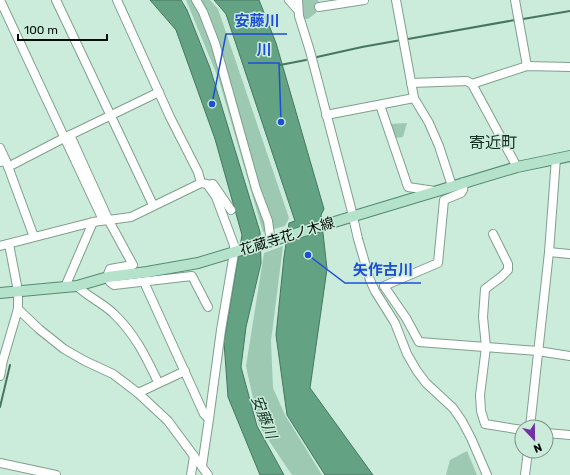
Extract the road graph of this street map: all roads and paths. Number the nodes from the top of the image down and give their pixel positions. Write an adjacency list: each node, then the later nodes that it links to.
1 (0, 0): 22 (street)
2 (56, 0): 20 (street)
3 (117, 0): 17 (street)
4 (196, 0): 39 (street)
5 (290, 0): 12 (street)
6 (298, 0): 12 (street)
7 (364, 0): 10 (street)
8 (396, 0): 15 (street)
9 (515, 0): 13 (street)
10 (348, 2): 11 (street)
11 (319, 7)
12 (297, 9): 21 (street)
13 (527, 66): 14 (street); 16 (street)
14 (570, 67)
15 (411, 83): 16 (street); 18 (street)
16 (472, 84): 27 (street)
17 (159, 92): 20 (street); 29 (street)
18 (414, 98): 19 (street); 30 (street)
19 (380, 105): 21 (street); 31 (street)
20 (111, 115): 22 (street); 32 (street)
21 (326, 115): 34 (street)
22 (67, 136): 26 (street); 35 (street)
23 (0, 148): 26 (street)
24 (570, 156): 25 (main road, 花蔵寺花ノ木線)
25 (556, 158): 27 (main road, 花蔵寺花ノ木線); 43 (street)
26 (5, 163): 38 (street)
27 (517, 167): 28 (main road, 花蔵寺花ノ木線)
28 (464, 182): 30 (main road, 花蔵寺花ノ木線); 53 (street)
29 (204, 184): 32 (street); 33 (street); 42 (street)
30 (452, 186): 31 (main road, 花蔵寺花ノ木線)
31 (435, 191): 34 (main road, 花蔵寺花ノ木線)
32 (153, 205): 35 (street)
33 (231, 210)
34 (351, 217): 39 (main road, 花蔵寺花ノ木線); 73 (street)
35 (106, 221): 36 (street); 45 (street)
36 (93, 222): 38 (street); 48 (street)
37 (493, 234): 53 (street)
38 (34, 237): 40 (street)
39 (271, 241): 42 (main road, 花蔵寺花ノ木線)
40 (9, 244): 41 (street); 49 (street)
41 (0, 246)
42 (236, 252): 45 (main road, 花蔵寺花ノ木線); 61 (street)
43 (549, 252): 44 (street); 54 (street)
44 (570, 254)
45 (108, 277): 46 (street); 47 (main road, 花蔵寺花ノ木線)
46 (144, 282): 51 (street); 57 (street)
47 (77, 286): 48 (main road, 花蔵寺花ノ木線); 59 (street)
48 (65, 287): 49 (main road, 花蔵寺花ノ木線)
49 (18, 291): 50 (main road, 花蔵寺花ノ木線); 52 (street)
50 (0, 293)
51 (208, 307)
52 (18, 309): 56 (street); 60 (street)
53 (486, 347): 54 (street); 63 (street)
54 (538, 351): 55 (street); 62 (street)
55 (570, 356)
56 (3, 360): 58 (street)
57 (185, 371): 59 (street); 61 (street)
58 (0, 376)
59 (158, 382): 60 (street)
60 (138, 393): 66 (street)
61 (209, 419): 69 (street)
62 (531, 419)
63 (514, 429)
64 (554, 434): 65 (street)
65 (570, 435)
66 (194, 456): 69 (street); 71 (street)
67 (527, 459): 74 (street)
68 (0, 463): 70 (street)
69 (202, 466): 72 (street)
70 (56, 475)
71 (191, 475)
72 (208, 475)
73 (487, 475)
74 (526, 475)

